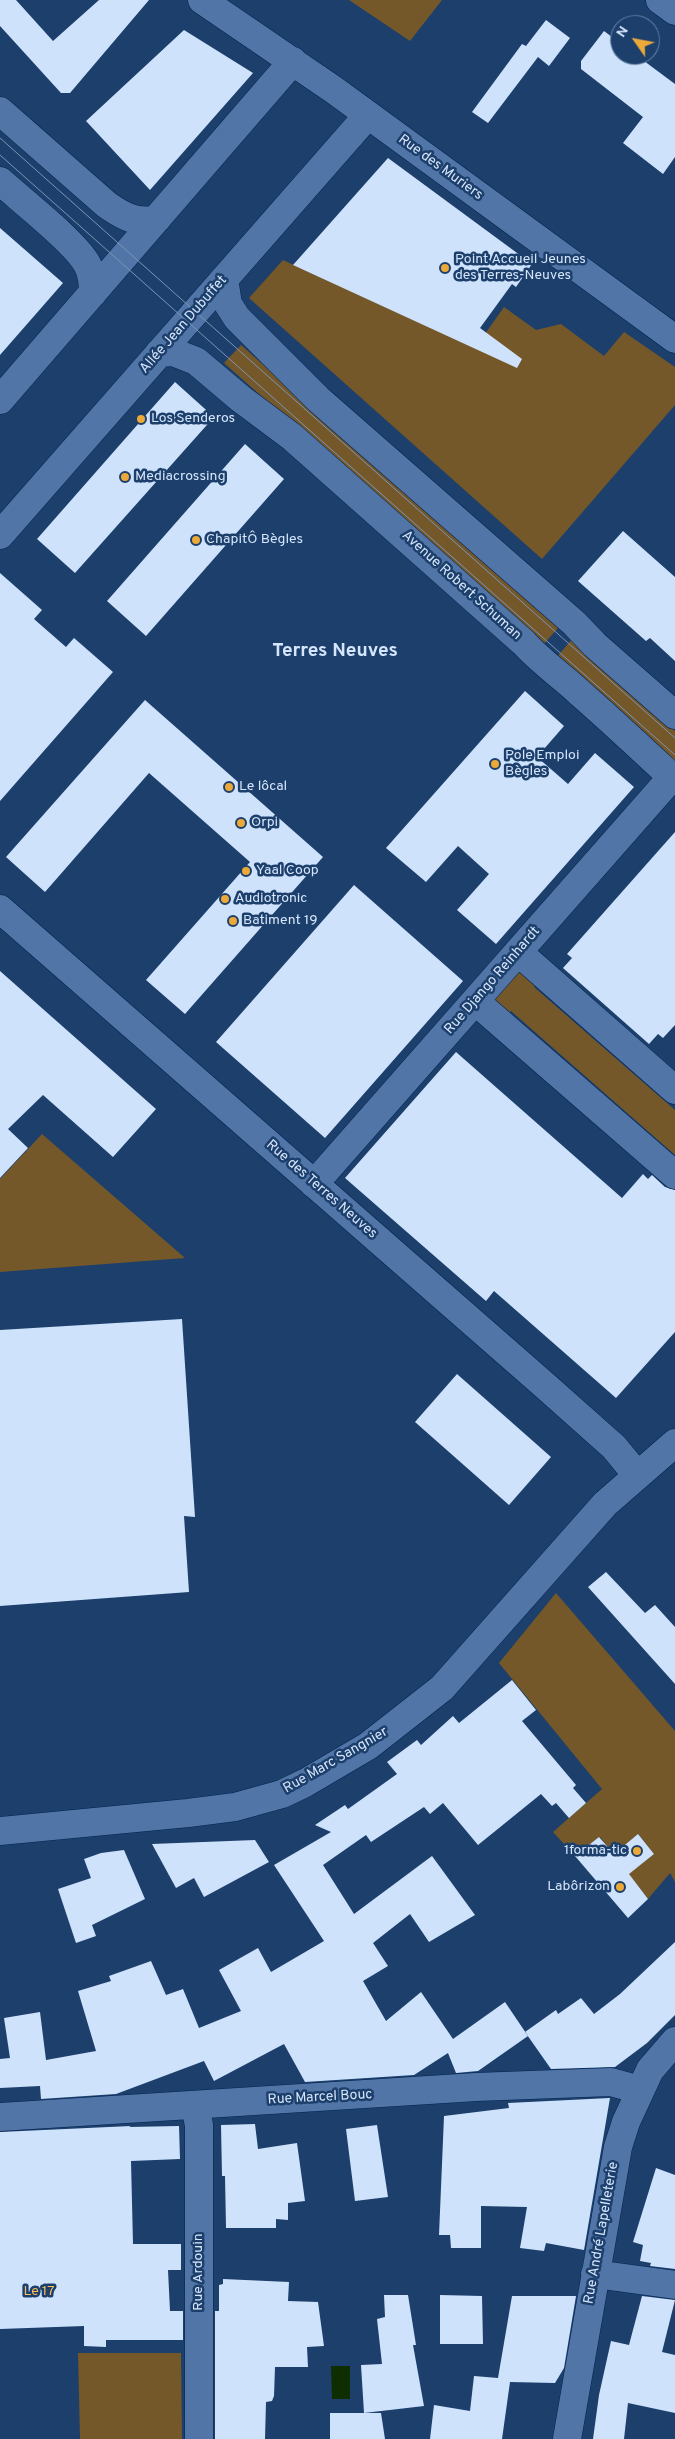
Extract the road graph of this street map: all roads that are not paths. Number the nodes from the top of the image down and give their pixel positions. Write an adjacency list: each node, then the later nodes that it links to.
1 (202, 0): 4 (street, Rue des Muriers)
2 (660, 0): 3 (street)
3 (675, 11)
4 (293, 61): 6 (street, Rue des Muriers); 8 (street)
5 (0, 111): 8 (street)
6 (368, 115): 9 (street, Allée Jean Dubuffet); 11 (street, Rue des Muriers)
7 (0, 181): 10 (street)
8 (157, 219): 10 (street)
9 (224, 279): 12 (street, Allée Jean Dubuffet); 15 (street)
10 (93, 293): 13 (street)
11 (675, 339)
12 (160, 353): 14 (street, Allée Jean Dubuffet); 16 (street, Avenue Robert Schuman)
13 (0, 400)
14 (0, 535)
15 (675, 715)
16 (673, 779): 18 (street, Rue Django Reinhardt)
17 (0, 909): 22 (street, Rue des Terres Neuves)
18 (518, 952): 19 (street, Rue Django Reinhardt); 20 (street)
19 (475, 1001): 21 (street); 22 (street, Rue Django Reinhardt)
20 (675, 1090)
21 (675, 1175)
22 (314, 1184): 24 (street, Rue des Terres Neuves)
23 (675, 1443): 24 (street, Rue Marc Sangnier)
24 (638, 1475): 25 (street, Rue Marc Sangnier)
25 (0, 1831)
26 (675, 2041): 27 (street, Rue André Lapelleterie)
27 (640, 2090): 28 (street, Rue Marcel Bouc); 30 (street, Rue André Lapelleterie)
28 (195, 2106): 29 (street, Rue Marcel Bouc); 32 (street, Rue Ardouin)
29 (0, 2117)
30 (595, 2274): 31 (street); 33 (street, Rue André Lapelleterie)
31 (675, 2285)
32 (200, 2439)
33 (568, 2439)

